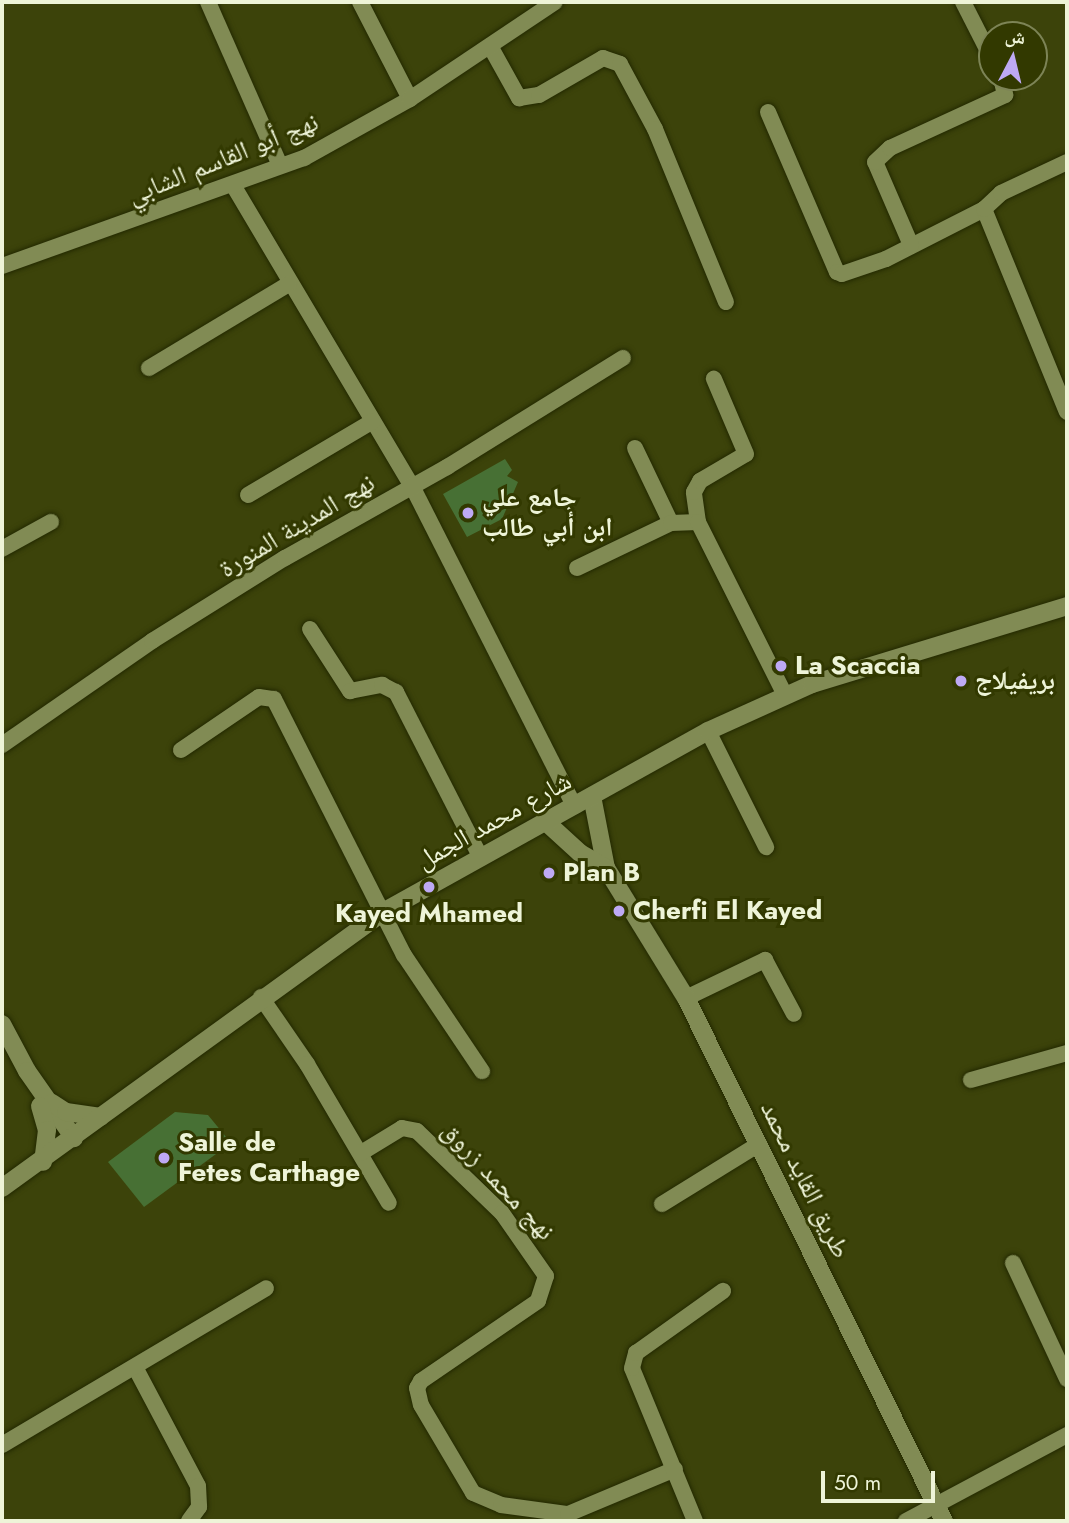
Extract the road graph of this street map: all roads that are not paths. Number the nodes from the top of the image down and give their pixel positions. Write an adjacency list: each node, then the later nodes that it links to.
1 (208, 2): 11 (street)
2 (360, 2): 8 (street)
3 (555, 2): 6 (street, نهج أبو القاسم الشابي)
4 (963, 2): 5 (street)
5 (978, 31)
6 (491, 46): 8 (street, نهج أبو القاسم الشابي); 17 (street)
7 (1004, 91): 14 (street)
8 (410, 99): 11 (street, نهج أبو القاسم الشابي)
9 (768, 112): 14 (street)
10 (1067, 162): 13 (street)
11 (280, 165): 12 (street, نهج أبو القاسم الشابي)
12 (233, 185): 15 (street, نهج أبو القاسم الشابي); 16 (street)
13 (984, 209): 14 (street); 21 (street)
14 (911, 245)
15 (2, 266)
16 (289, 284): 19 (street); 22 (street)
17 (726, 302)
18 (623, 358): 24 (street, نهج المدينة المنورة)
19 (149, 368)
20 (714, 379): 28 (street)
21 (1067, 412)
22 (373, 421): 24 (street); 25 (street)
23 (635, 448): 27 (street)
24 (412, 486): 35 (street, نهج المدينة المنورة); 38 (street)
25 (248, 495)
26 (51, 522): 29 (street)
27 (671, 523): 28 (street); 30 (street)
28 (698, 523): 33 (street)
29 (2, 549)
30 (577, 568)
31 (1067, 606): 33 (street, شارع محمد الجمل)
32 (310, 629): 41 (street)
33 (785, 695): 34 (street, شارع محمد الجمل)
34 (708, 731): 37 (street, شارع محمد الجمل); 40 (street)
35 (2, 746)
36 (181, 750): 43 (street)
37 (592, 796): 38 (street, شارع محمد الجمل); 42 (street, طريق القايد محمد)
38 (574, 806): 39 (street, شارع محمد الجمل)
39 (546, 822): 41 (street, شارع محمد الجمل); 42 (street, طريق القايد محمد)
40 (766, 847)
41 (481, 858): 43 (street, شارع محمد الجمل)
42 (606, 868): 45 (street, طريق القايد محمد)
43 (383, 912): 44 (street, شارع محمد الجمل); 49 (street)
44 (261, 997): 52 (street, شارع محمد الجمل); 55 (street)
45 (686, 998): 46 (street); 54 (street, طريق القايد محمد)
46 (794, 1014)
47 (2, 1024): 51 (street)
48 (1067, 1053): 50 (street)
49 (482, 1070)
50 (971, 1080)
51 (43, 1102): 52 (street); 53 (street); 56 (street)
52 (101, 1118): 53 (street, شارع محمد الجمل)
53 (69, 1142): 56 (street, شارع محمد الجمل)
54 (759, 1144): 59 (street); 68 (street, طريق القايد محمد)
55 (361, 1153): 58 (street); 67 (street, نهج محمد زروق)
56 (43, 1162): 57 (street, شارع محمد الجمل)
57 (2, 1188)
58 (389, 1203)
59 (662, 1203)
60 (1013, 1263): 64 (street)
61 (266, 1288): 63 (street)
62 (723, 1292): 67 (street)
63 (135, 1367): 66 (street); 69 (street)
64 (1067, 1379)
65 (1067, 1436): 68 (street)
66 (2, 1446)
67 (675, 1469): 70 (street)
68 (934, 1505): 71 (street); 72 (street, طريق القايد محمد)
69 (189, 1521)
70 (695, 1521)
71 (906, 1521)
72 (944, 1521)

